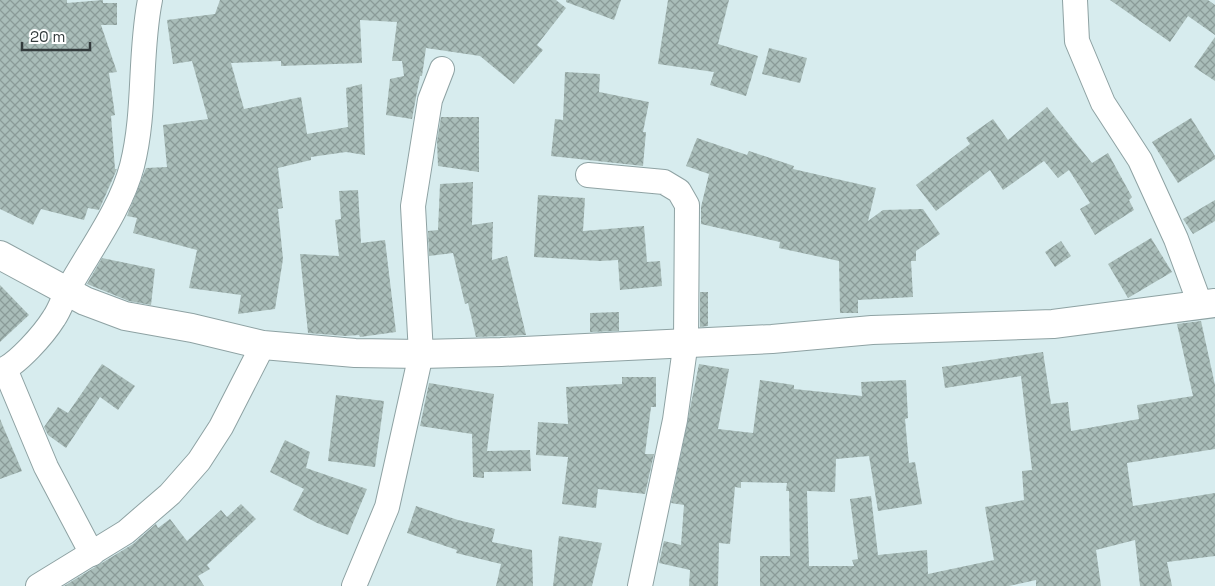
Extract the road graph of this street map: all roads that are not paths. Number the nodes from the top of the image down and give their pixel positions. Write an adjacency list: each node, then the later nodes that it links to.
1 (150, 0): 6 (street)
2 (1075, 0): 7 (street)
3 (442, 69): 10 (street)
4 (588, 175): 8 (street)
5 (0, 255): 6 (street)
6 (67, 290): 9 (street); 11 (street)
7 (1207, 303): 8 (street)
8 (686, 342): 10 (street); 15 (street)
9 (263, 345): 10 (street); 12 (street)
10 (421, 354): 14 (street)
11 (3, 370): 12 (street)
12 (92, 554): 13 (street)
13 (38, 586)
14 (354, 586)
15 (640, 586)

